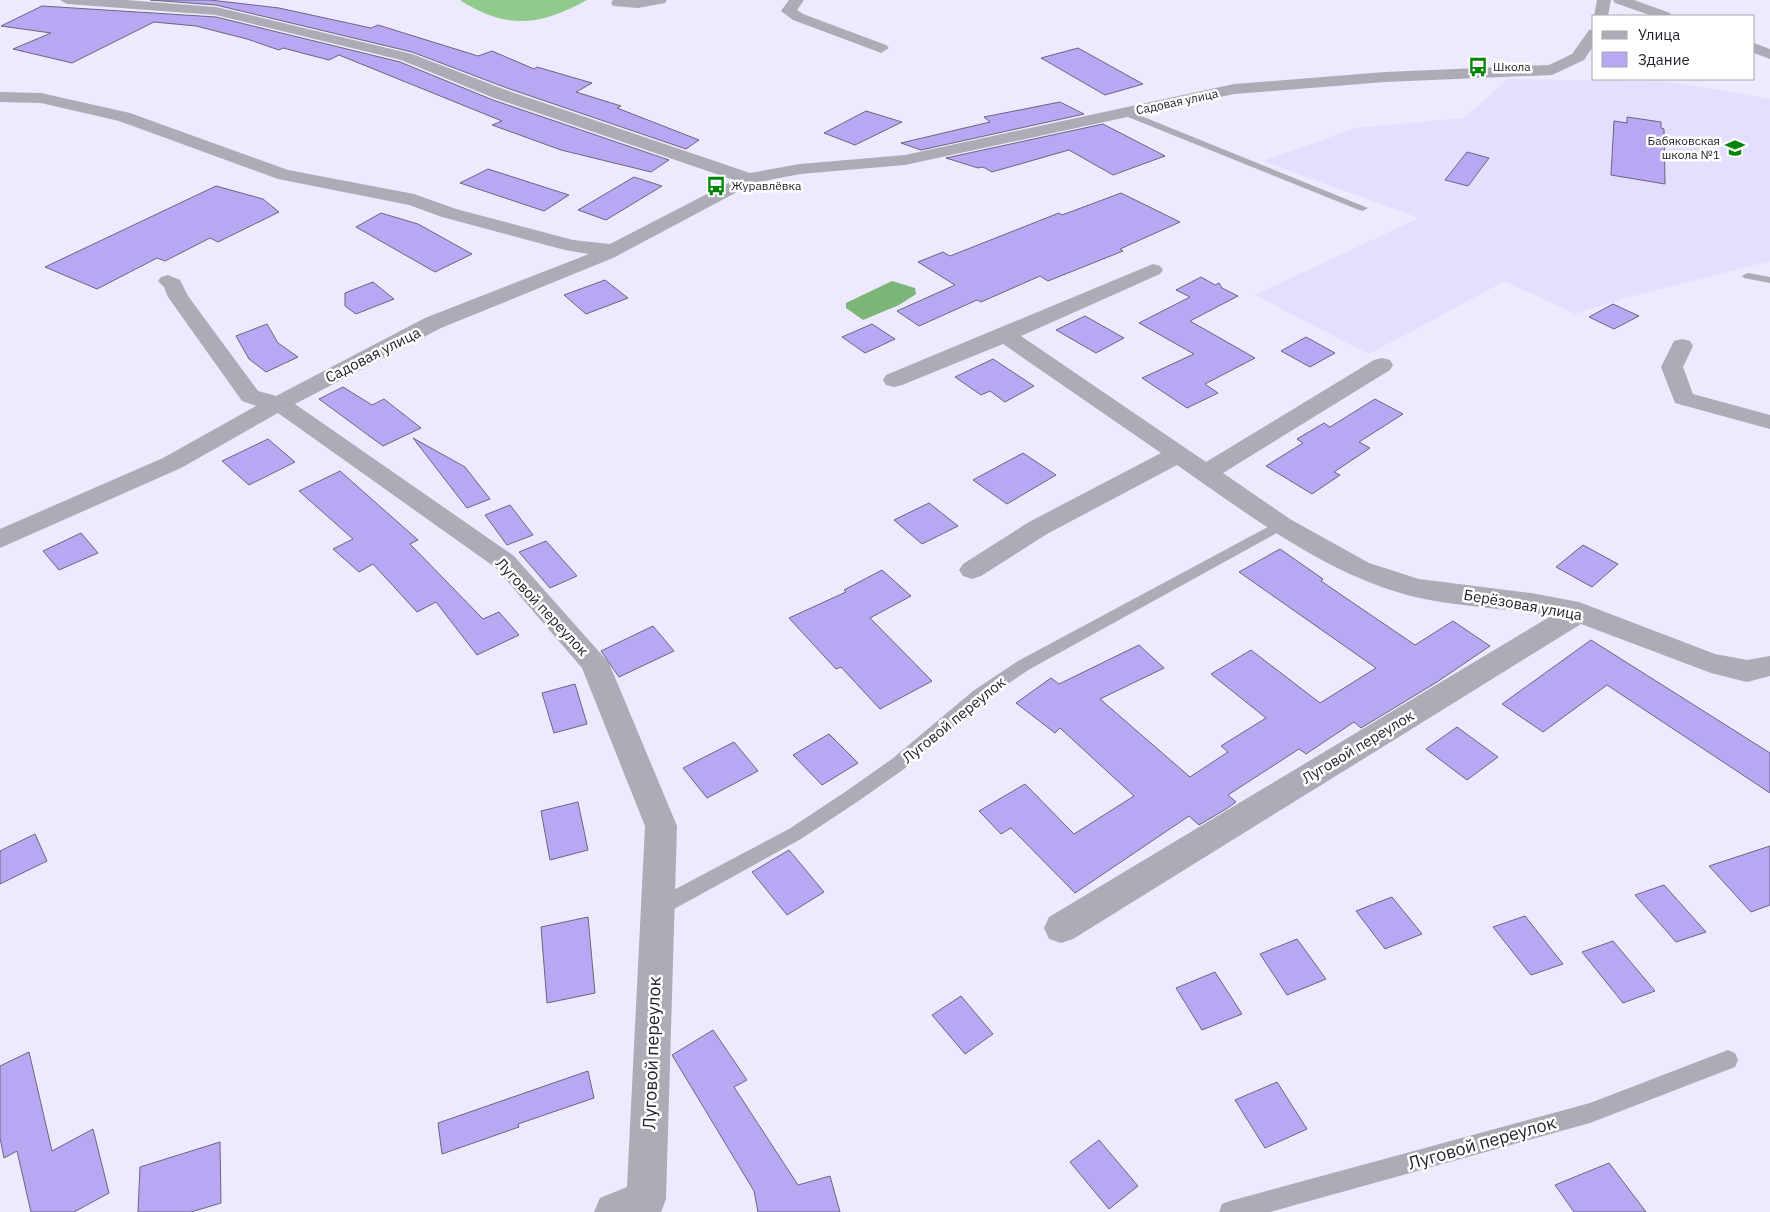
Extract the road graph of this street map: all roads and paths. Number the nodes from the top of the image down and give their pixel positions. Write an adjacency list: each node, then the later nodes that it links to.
1 (67, 0): 17 (street, Садовая улица)
2 (660, 0): 6 (street)
3 (797, 0): 10 (street)
4 (1604, 0): 7 (street)
5 (1620, 0): 8 (street)
6 (618, 4)
7 (1600, 15)
8 (1662, 15)
9 (1592, 36): 13 (street, Садовая улица)
10 (881, 48)
11 (1755, 48): 12 (street)
12 (1770, 54)
13 (1552, 70): 14 (street); 16 (street, Садовая улица)
14 (1586, 70)
15 (0, 97): 19 (street)
16 (1126, 113): 17 (street, Садовая улица); 18 (lane)
17 (750, 178): 19 (street, Садовая улица)
18 (1363, 208)
19 (613, 251): 28 (street, Садовая улица)
20 (1153, 270): 24 (street)
21 (1748, 276): 22 (lane)
22 (1770, 280)
23 (168, 281): 28 (street)
24 (1005, 335): 27 (street); 30 (street)
25 (1682, 346): 29 (street)
26 (1382, 365): 31 (street)
27 (894, 380)
28 (279, 403): 33 (street, Садовая улица); 37 (street, Луговой переулок)
29 (1770, 422)
30 (1178, 454): 31 (street); 34 (street)
31 (1206, 473): 32 (street)
32 (1281, 525): 35 (street, Берёзовая улица); 37 (lane, Луговой переулок)
33 (0, 539)
34 (972, 570)
35 (1579, 612): 36 (street, Берёзовая улица); 38 (street, Луговой переулок)
36 (1770, 666)
37 (658, 908): 40 (street, Луговой переулок)
38 (1061, 928)
39 (1728, 1060): 41 (lane, Луговой переулок)
40 (638, 1208)
41 (1230, 1212)

